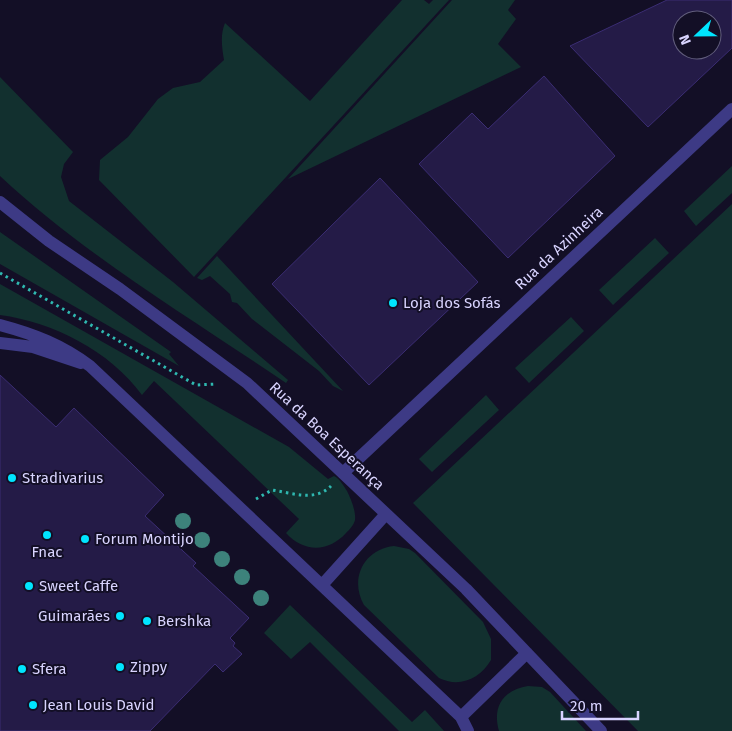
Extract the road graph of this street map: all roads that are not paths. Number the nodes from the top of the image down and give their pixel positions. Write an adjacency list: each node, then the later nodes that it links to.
1 (732, 109): 6 (street, Rua da Azinheira)
2 (0, 202): 6 (street, Rua da Boa Esperança)
3 (0, 325): 5 (street)
4 (0, 344): 5 (street)
5 (90, 366): 8 (street)
6 (344, 473): 7 (street, Rua da Boa Esperança)
7 (386, 514): 8 (street); 9 (street, Rua da Boa Esperança)
8 (323, 584): 10 (street)
9 (527, 654): 10 (street); 12 (street, Rua da Boa Esperança)
10 (461, 717): 11 (street)
11 (468, 731)
12 (601, 731)

